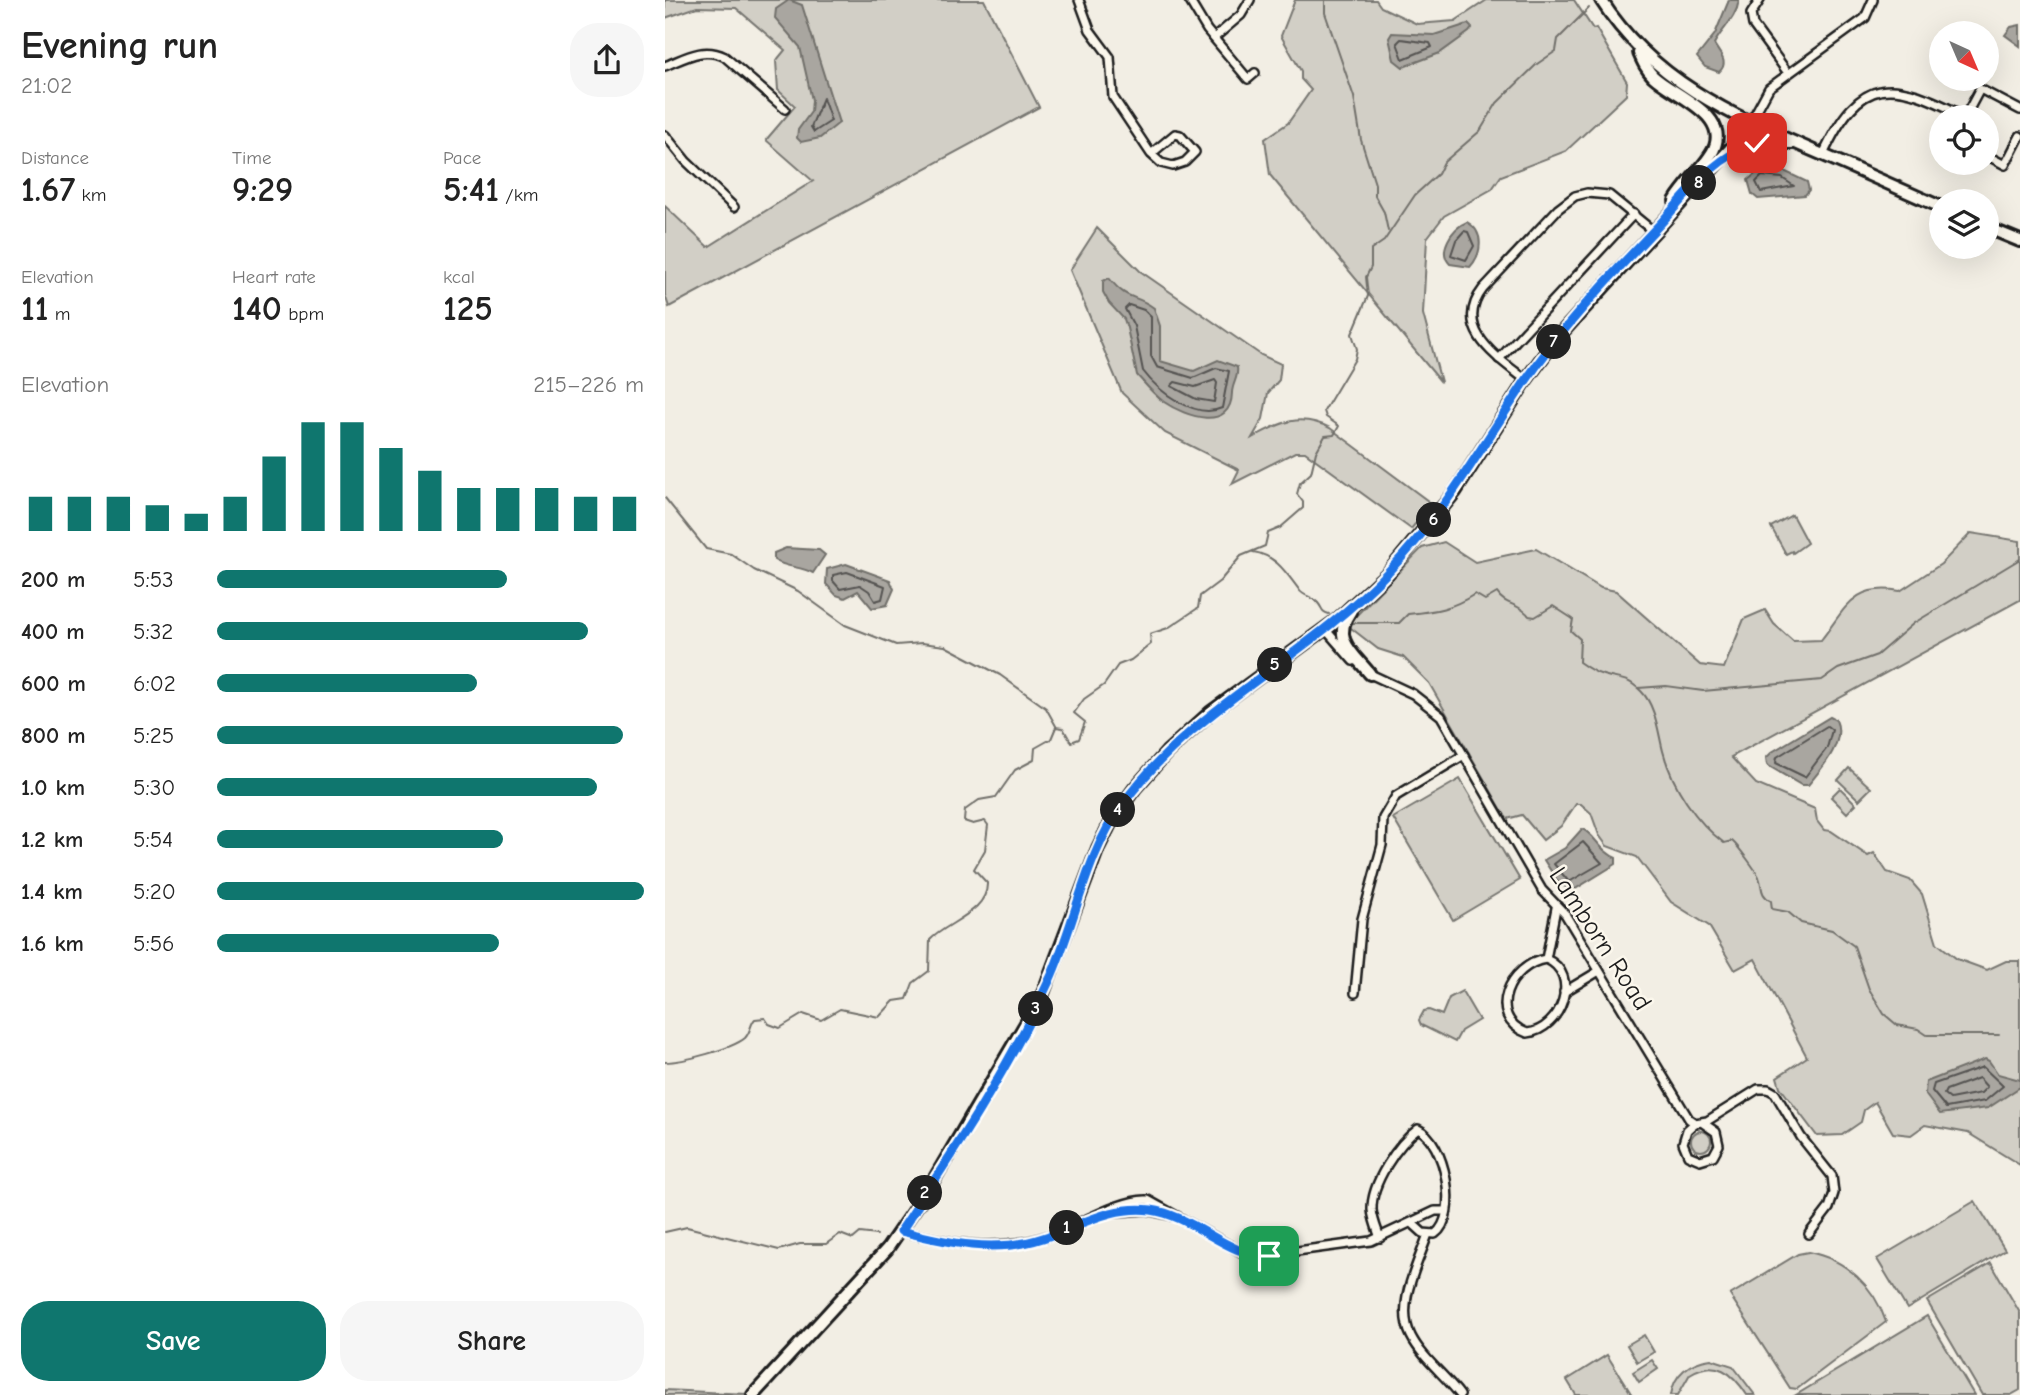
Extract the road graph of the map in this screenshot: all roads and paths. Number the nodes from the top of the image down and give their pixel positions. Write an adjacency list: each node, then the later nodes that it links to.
1 (1079, 0): 20 (street)
2 (1189, 0): 7 (street)
3 (1250, 0): 7 (street)
4 (1601, 0): 8 (main road)
5 (1760, 0): 10 (street)
6 (1873, 0): 10 (street)
7 (1214, 38): 11 (street)
8 (1635, 44): 16 (main road); 27 (main road)
9 (665, 66): 14 (street)
10 (1788, 73): 16 (street)
11 (1255, 74)
12 (1941, 105): 21 (street)
13 (1971, 105): 15 (street)
14 (785, 109)
15 (2020, 110)
16 (1751, 122): 19 (main road); 22 (main road)
17 (665, 135): 25 (street)
18 (2020, 136): 23 (street)
19 (1797, 143): 21 (main road); 22 (main road)
20 (1151, 155): 20 (street)
21 (1823, 155): 24 (main road)
22 (1719, 161): 27 (main road)
23 (1999, 162)
24 (1929, 202)
25 (734, 208)
26 (1634, 214): 28 (street); 31 (street); 31 (street)
27 (1665, 218): 28 (main road)
28 (1653, 231): 32 (main road)
29 (1999, 233): 30 (main road)
30 (2020, 242)
31 (1499, 359): 32 (street)
32 (1526, 380): 33 (main road)
33 (1358, 603): 34 (main road); 35 (main road)
34 (1325, 629): 35 (street, Lamborn Road); 45 (main road)
35 (1370, 674): 36 (street, Lamborn Road)
36 (1464, 755): 37 (street, Lamborn Road); 41 (street)
37 (1556, 908): 38 (street); 39 (street, Lamborn Road)
38 (1546, 959): 40 (street); 40 (street)
39 (1599, 971): 40 (street); 42 (street, Lamborn Road)
40 (1564, 992)
41 (1355, 993)
42 (1698, 1123): 42 (street); 47 (street)
43 (1444, 1211): 44 (street); 46 (street); 48 (street)
44 (1412, 1223): 46 (street); 48 (street)
45 (901, 1231): 48 (street); 49 (main road)
46 (1428, 1234): 50 (street)
47 (1809, 1234)
48 (1380, 1238)
49 (753, 1395)
50 (1460, 1395)

